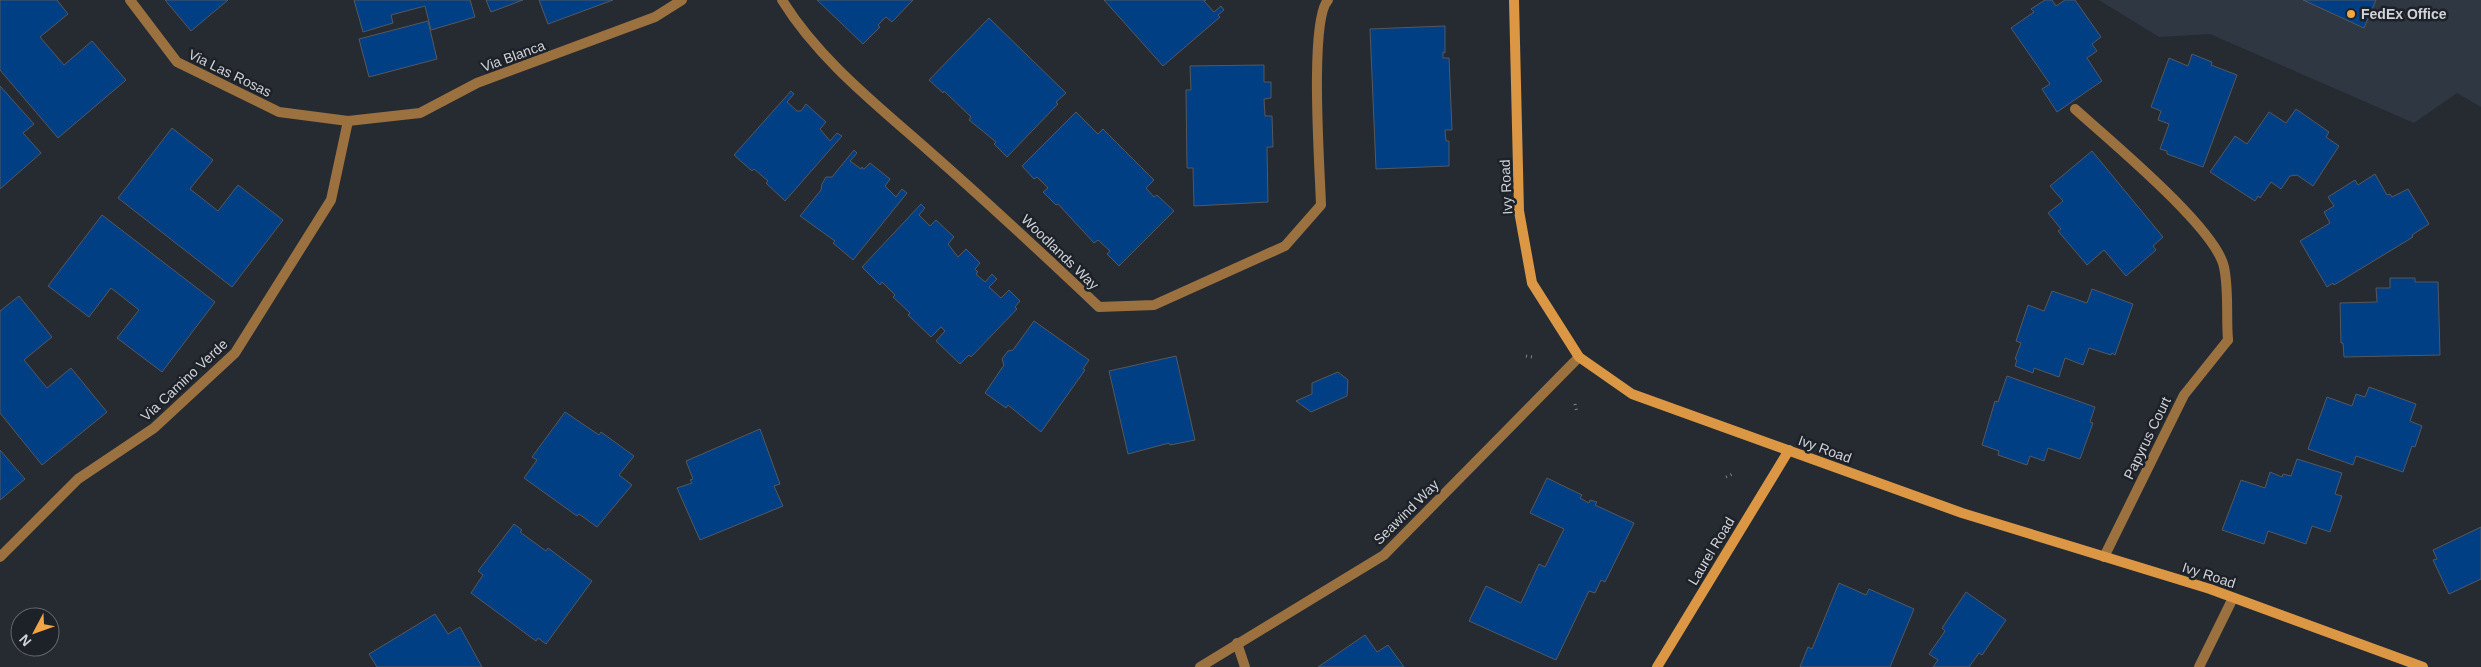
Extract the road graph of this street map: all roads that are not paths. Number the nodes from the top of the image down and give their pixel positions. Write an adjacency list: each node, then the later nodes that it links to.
1 (130, 0): 7 (street, Via Las Rosas)
2 (682, 0): 7 (street, Via Blanca)
3 (782, 0): 4 (street, Woodlands Way)
4 (1328, 0)
5 (1514, 0): 8 (street, Ivy Road)
6 (2075, 109): 11 (street, Papyrus Court)
7 (348, 121): 10 (street, Via Camino Verde)
8 (1579, 357): 9 (street, Ivy Road); 13 (street, Seawind Way)
9 (1789, 450): 11 (street, Ivy Road); 16 (street, Laurel Road)
10 (0, 557)
11 (2104, 557): 12 (street, Ivy Road)
12 (2233, 598): 17 (street); 18 (street, Ivy Road)
13 (1237, 643): 14 (street, Seawind Way); 15 (street)
14 (1200, 667)
15 (1245, 667)
16 (1657, 667)
17 (2199, 667)
18 (2423, 667)

